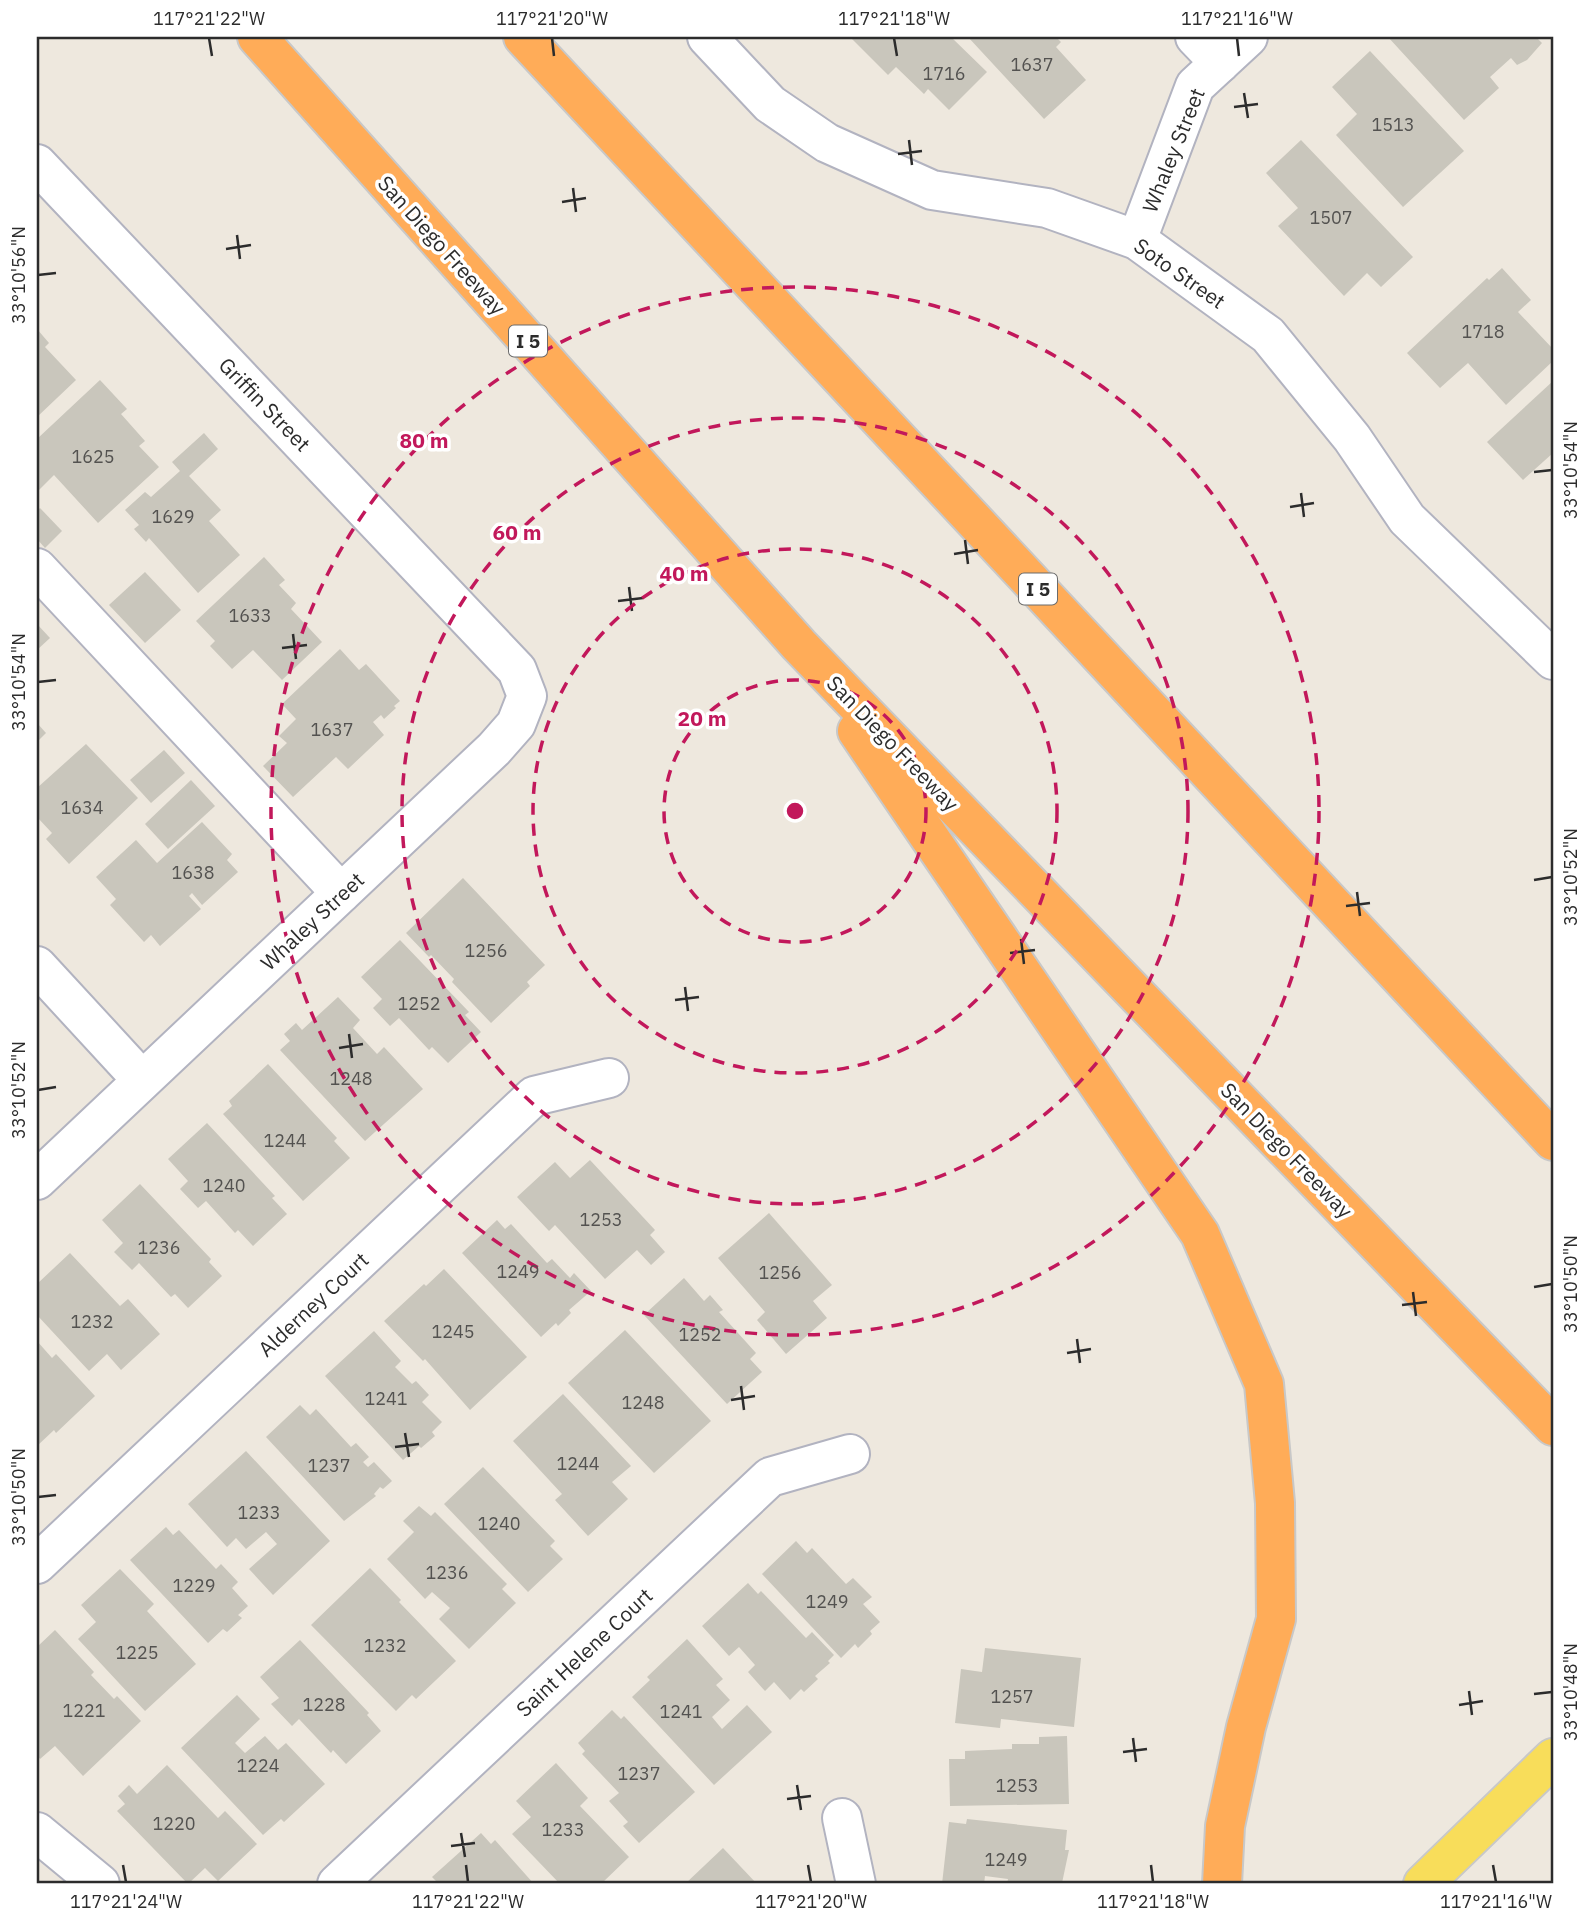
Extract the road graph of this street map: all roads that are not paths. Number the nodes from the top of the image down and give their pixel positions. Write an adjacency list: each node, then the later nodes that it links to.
1 (257, 37): 11 (highway, San Diego Freeway / I 5)
2 (523, 37): 16 (highway, I 5)
3 (707, 37): 7 (street, Soto Street)
4 (1248, 37): 5 (street, Whaley Street)
5 (1208, 50): 7 (street, Whaley Street)
6 (37, 164): 10 (street, Griffin Street)
7 (1137, 240): 9 (street, Soto Street)
8 (37, 568): 12 (street)
9 (1546, 638)
10 (493, 643): 12 (street, Whaley Street)
11 (799, 645): 18 (highway, San Diego Freeway / I 5); 27 (highway)
12 (341, 893): 15 (street, Whaley Street)
13 (37, 966): 15 (street)
14 (609, 1078): 20 (street, Alderney Court)
15 (142, 1080): 17 (street, Whaley Street)
16 (1553, 1141)
17 (37, 1180)
18 (1553, 1426)
19 (850, 1454): 25 (street, Saint Helene Court)
20 (37, 1564)
21 (1553, 1758): 28 (main road)
22 (842, 1818): 26 (street)
23 (37, 1832): 24 (street)
24 (100, 1884)
25 (337, 1884)
26 (856, 1884)
27 (1222, 1884)
28 (1423, 1884)

